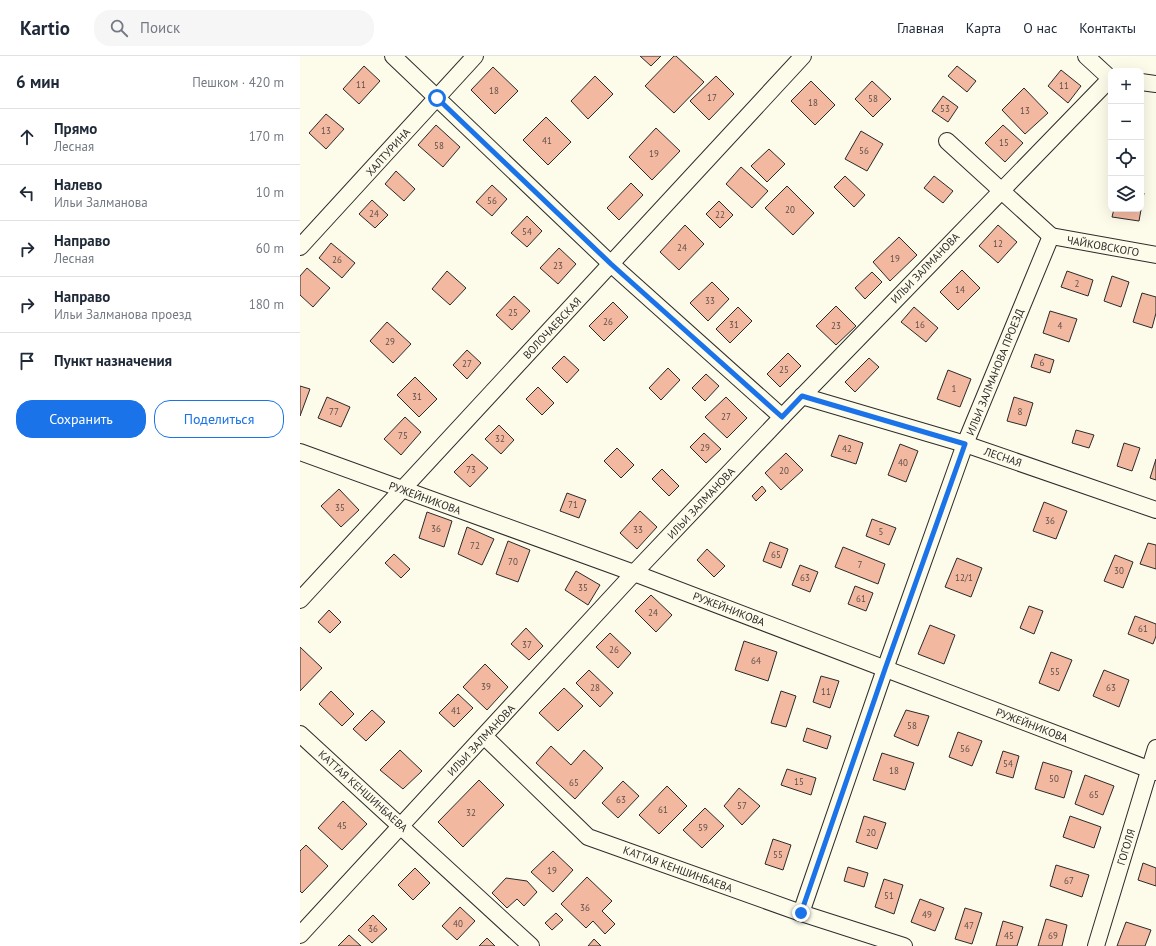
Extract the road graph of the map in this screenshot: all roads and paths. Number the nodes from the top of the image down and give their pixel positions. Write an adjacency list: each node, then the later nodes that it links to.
1 (393, 56): 9 (street)
2 (475, 56): 9 (street, ХАЛТУРИНА)
3 (803, 56): 15 (street, ВОЛОЧАЕВСКАЯ)
4 (1094, 59): 5 (street)
5 (1108, 75)
6 (1108, 82): 11 (street, ИЛЬИ ЗАЛМАНОВА)
7 (1144, 82): 8 (street)
8 (1156, 84)
9 (437, 98): 13 (street, ХАЛТУРИНА); 15 (street)
10 (947, 141): 11 (street)
11 (1000, 190): 12 (street); 16 (street, ИЛЬИ ЗАЛМАНОВА)
12 (1051, 236): 14 (street, ЧАЙКОВСКОГО); 18 (street, ИЛЬИ ЗАЛМАНОВА ПРОЕЗД)
13 (300, 247)
14 (1156, 255)
15 (611, 264): 17 (street); 20 (street, ВОЛОЧАЕВСКАЯ)
16 (802, 396): 17 (street, ИЛЬИ ЗАЛМАНОВА); 18 (street, ЛЕСНАЯ)
17 (782, 417): 22 (street, ИЛЬИ ЗАЛМАНОВА)
18 (965, 444): 21 (street, ЛЕСНАЯ); 24 (street, ИЛЬИ ЗАЛМАНОВА ПРОЕЗД)
19 (300, 452): 20 (street, РУЖЕЙНИКОВА)
20 (402, 490): 22 (street, РУЖЕЙНИКОВА); 23 (street, ВОЛОЧАЕВСКАЯ)
21 (1156, 510)
22 (634, 573): 24 (street, РУЖЕЙНИКОВА); 26 (street, ИЛЬИ ЗАЛМАНОВА)
23 (300, 600)
24 (885, 669): 28 (street, РУЖЕЙНИКОВА); 30 (street, ИЛЬИ ЗАЛМАНОВА ПРОЕЗД)
25 (300, 734): 29 (street, КАТТАЯ КЕНШИНБАЕВА)
26 (485, 737): 29 (street, ИЛЬИ ЗАЛМАНОВА); 30 (street, КАТТАЯ КЕНШИНБАЕВА)
27 (1156, 748): 28 (street, ГОГОЛЯ)
28 (1153, 771): 34 (street, ГОГОЛЯ)
29 (400, 826): 31 (street, ИЛЬИ ЗАЛМАНОВА); 32 (street, КАТТАЯ КЕНШИНБАЕВА)
30 (801, 913): 33 (street, КАТТАЯ КЕНШИНБАЕВА)
31 (300, 935)
32 (531, 946)
33 (904, 946)
34 (1096, 946)

